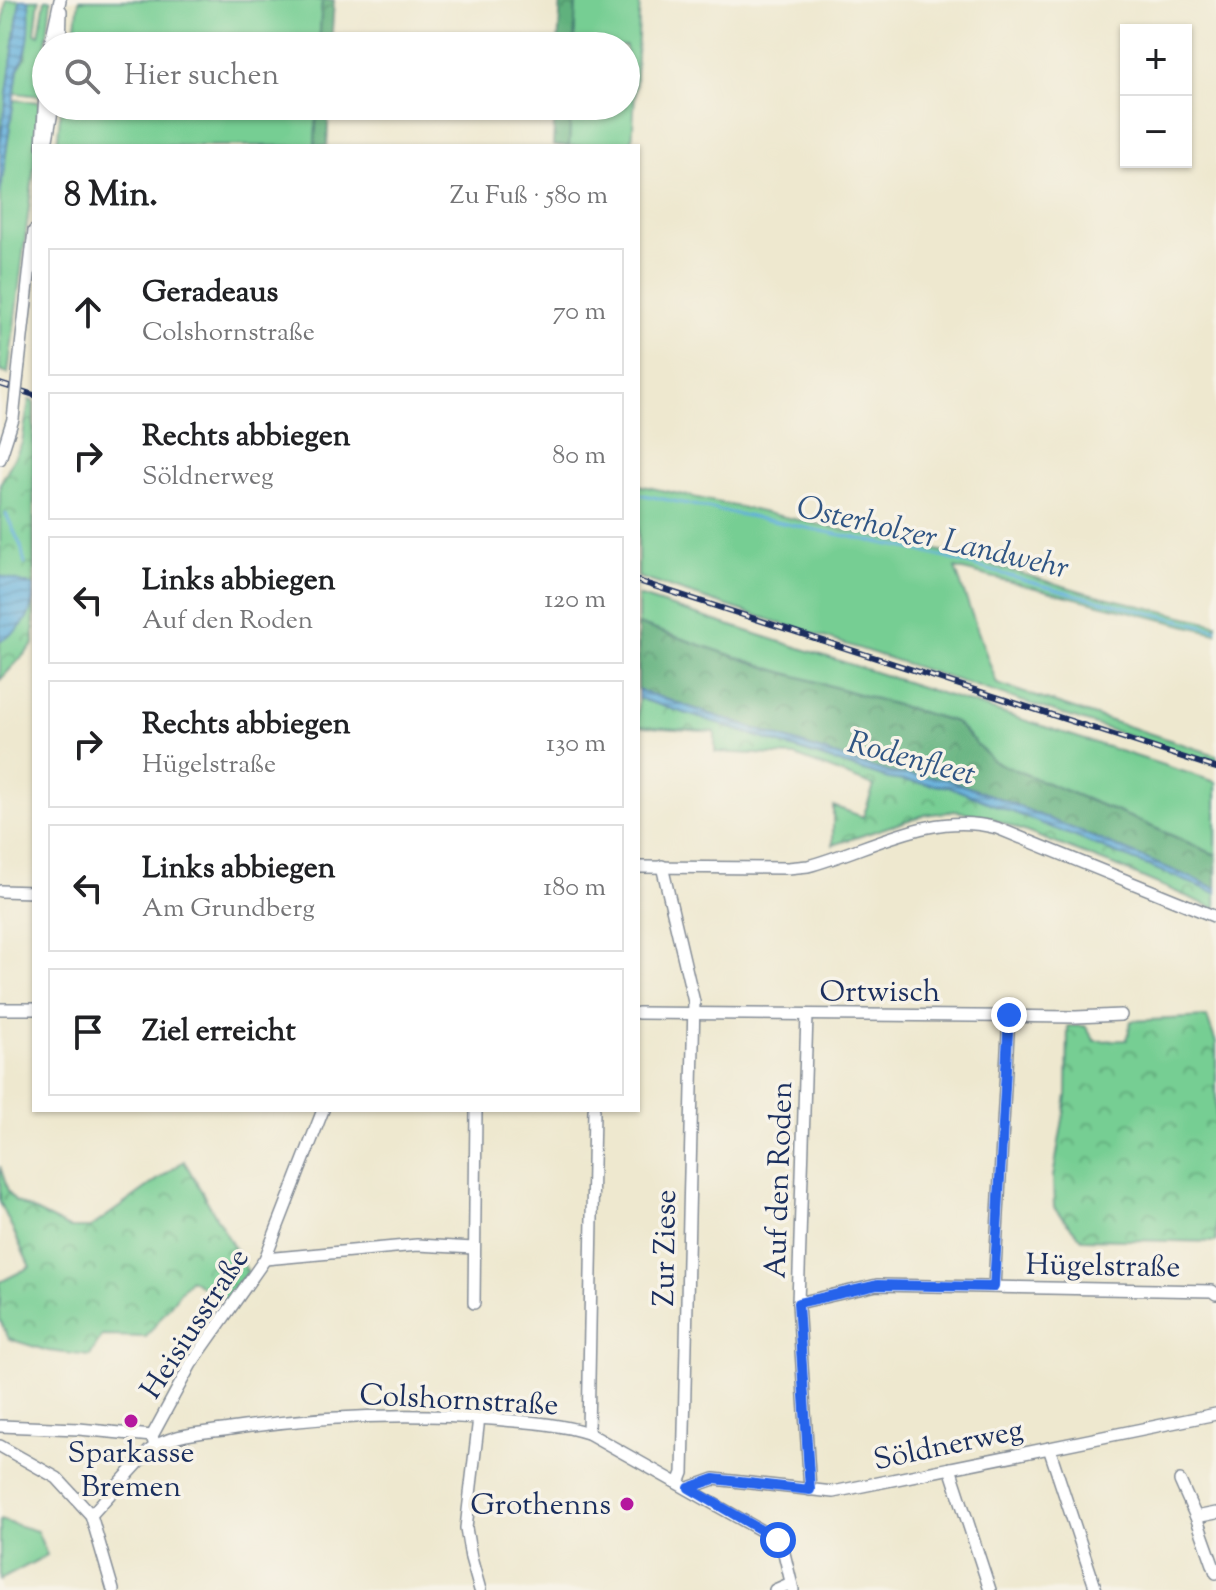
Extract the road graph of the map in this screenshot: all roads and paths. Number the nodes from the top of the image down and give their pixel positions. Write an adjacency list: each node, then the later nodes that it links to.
1 (61, 0): 2 (street); 3 (street)
2 (53, 32)
3 (60, 32)
4 (45, 120): 6 (street)
5 (50, 120): 7 (street)
6 (44, 144)
7 (44, 144)
8 (32, 249): 9 (street, bridge)
9 (0, 459)
10 (662, 866): 11 (street); 14 (street); 18 (street, Zur Ziese)
11 (640, 867)
12 (0, 891): 13 (street)
13 (32, 892)
14 (1216, 917)
15 (0, 1009): 16 (street)
16 (32, 1009)
17 (640, 1013): 18 (street, Ortwisch)
18 (693, 1013): 19 (street, Ortwisch); 40 (street, Zur Ziese)
19 (807, 1015): 20 (street, Ortwisch); 30 (street, Auf den Roden)
20 (1009, 1015): 21 (street, Ortwisch); 27 (street)
21 (1121, 1015)
22 (322, 1112): 26 (street, Heisiusstraße)
23 (476, 1112): 25 (street)
24 (594, 1112): 34 (street)
25 (474, 1248): 26 (street); 29 (street)
26 (265, 1259): 35 (street, Heisiusstraße)
27 (994, 1287): 28 (street, Hügelstraße); 30 (street, Hügelstraße)
28 (1216, 1294)
29 (474, 1303)
30 (798, 1303): 41 (street, Auf den Roden)
31 (1216, 1414): 37 (street, Söldnerweg)
32 (479, 1418): 34 (street, Colshornstraße); 35 (street, Colshornstraße); 48 (street)
33 (0, 1426): 35 (street, Colshornstraße)
34 (588, 1433): 40 (street, Colshornstraße)
35 (154, 1441): 43 (street, Heisiusstraße)
36 (0, 1446): 43 (street)
37 (1049, 1448): 38 (street, Söldnerweg); 51 (street)
38 (950, 1468): 41 (street, Söldnerweg); 50 (street)
39 (1180, 1481): 44 (street)
40 (684, 1486): 41 (street, Söldnerweg); 46 (street, Colshornstraße)
41 (810, 1490)
42 (1216, 1513): 44 (street)
43 (91, 1515): 47 (street)
44 (1196, 1517): 45 (street)
45 (1216, 1573)
46 (792, 1586): 49 (street)
47 (113, 1590)
48 (480, 1590)
49 (775, 1590)
50 (990, 1590)
51 (1096, 1590)

